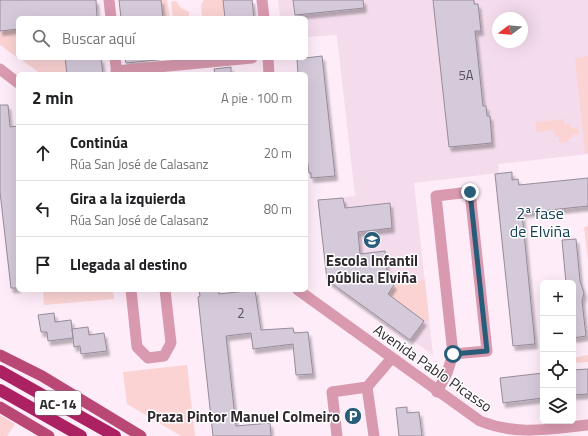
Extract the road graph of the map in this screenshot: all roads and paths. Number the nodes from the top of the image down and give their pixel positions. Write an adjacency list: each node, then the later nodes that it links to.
1 (108, 0): 3 (street)
2 (262, 0): 4 (street)
3 (110, 16)
4 (264, 16)
5 (115, 60): 9 (street)
6 (234, 60): 10 (street)
7 (268, 60): 11 (street)
8 (0, 69): 12 (street)
9 (117, 72)
10 (126, 72)
11 (269, 72)
12 (16, 81)
13 (131, 292): 14 (street)
14 (165, 292)
15 (301, 292): 18 (street, Avenida Pablo Picasso)
16 (453, 354): 16 (street); 22 (street)
17 (0, 355): 29 (main road)
18 (391, 359): 20 (street); 22 (street, Avenida Pablo Picasso)
19 (0, 371): 28 (highway, AC-14)
20 (367, 387): 30 (street); 31 (street)
21 (0, 390): 27 (highway, AC-14)
22 (437, 392): 25 (street, Avenida Pablo Picasso)
23 (0, 407): 26 (main road)
24 (588, 425): 25 (street, Avenida Pablo Picasso)
25 (556, 432)
26 (49, 436)
27 (82, 436)
28 (115, 436)
29 (141, 436)
30 (337, 436)
31 (374, 436)

